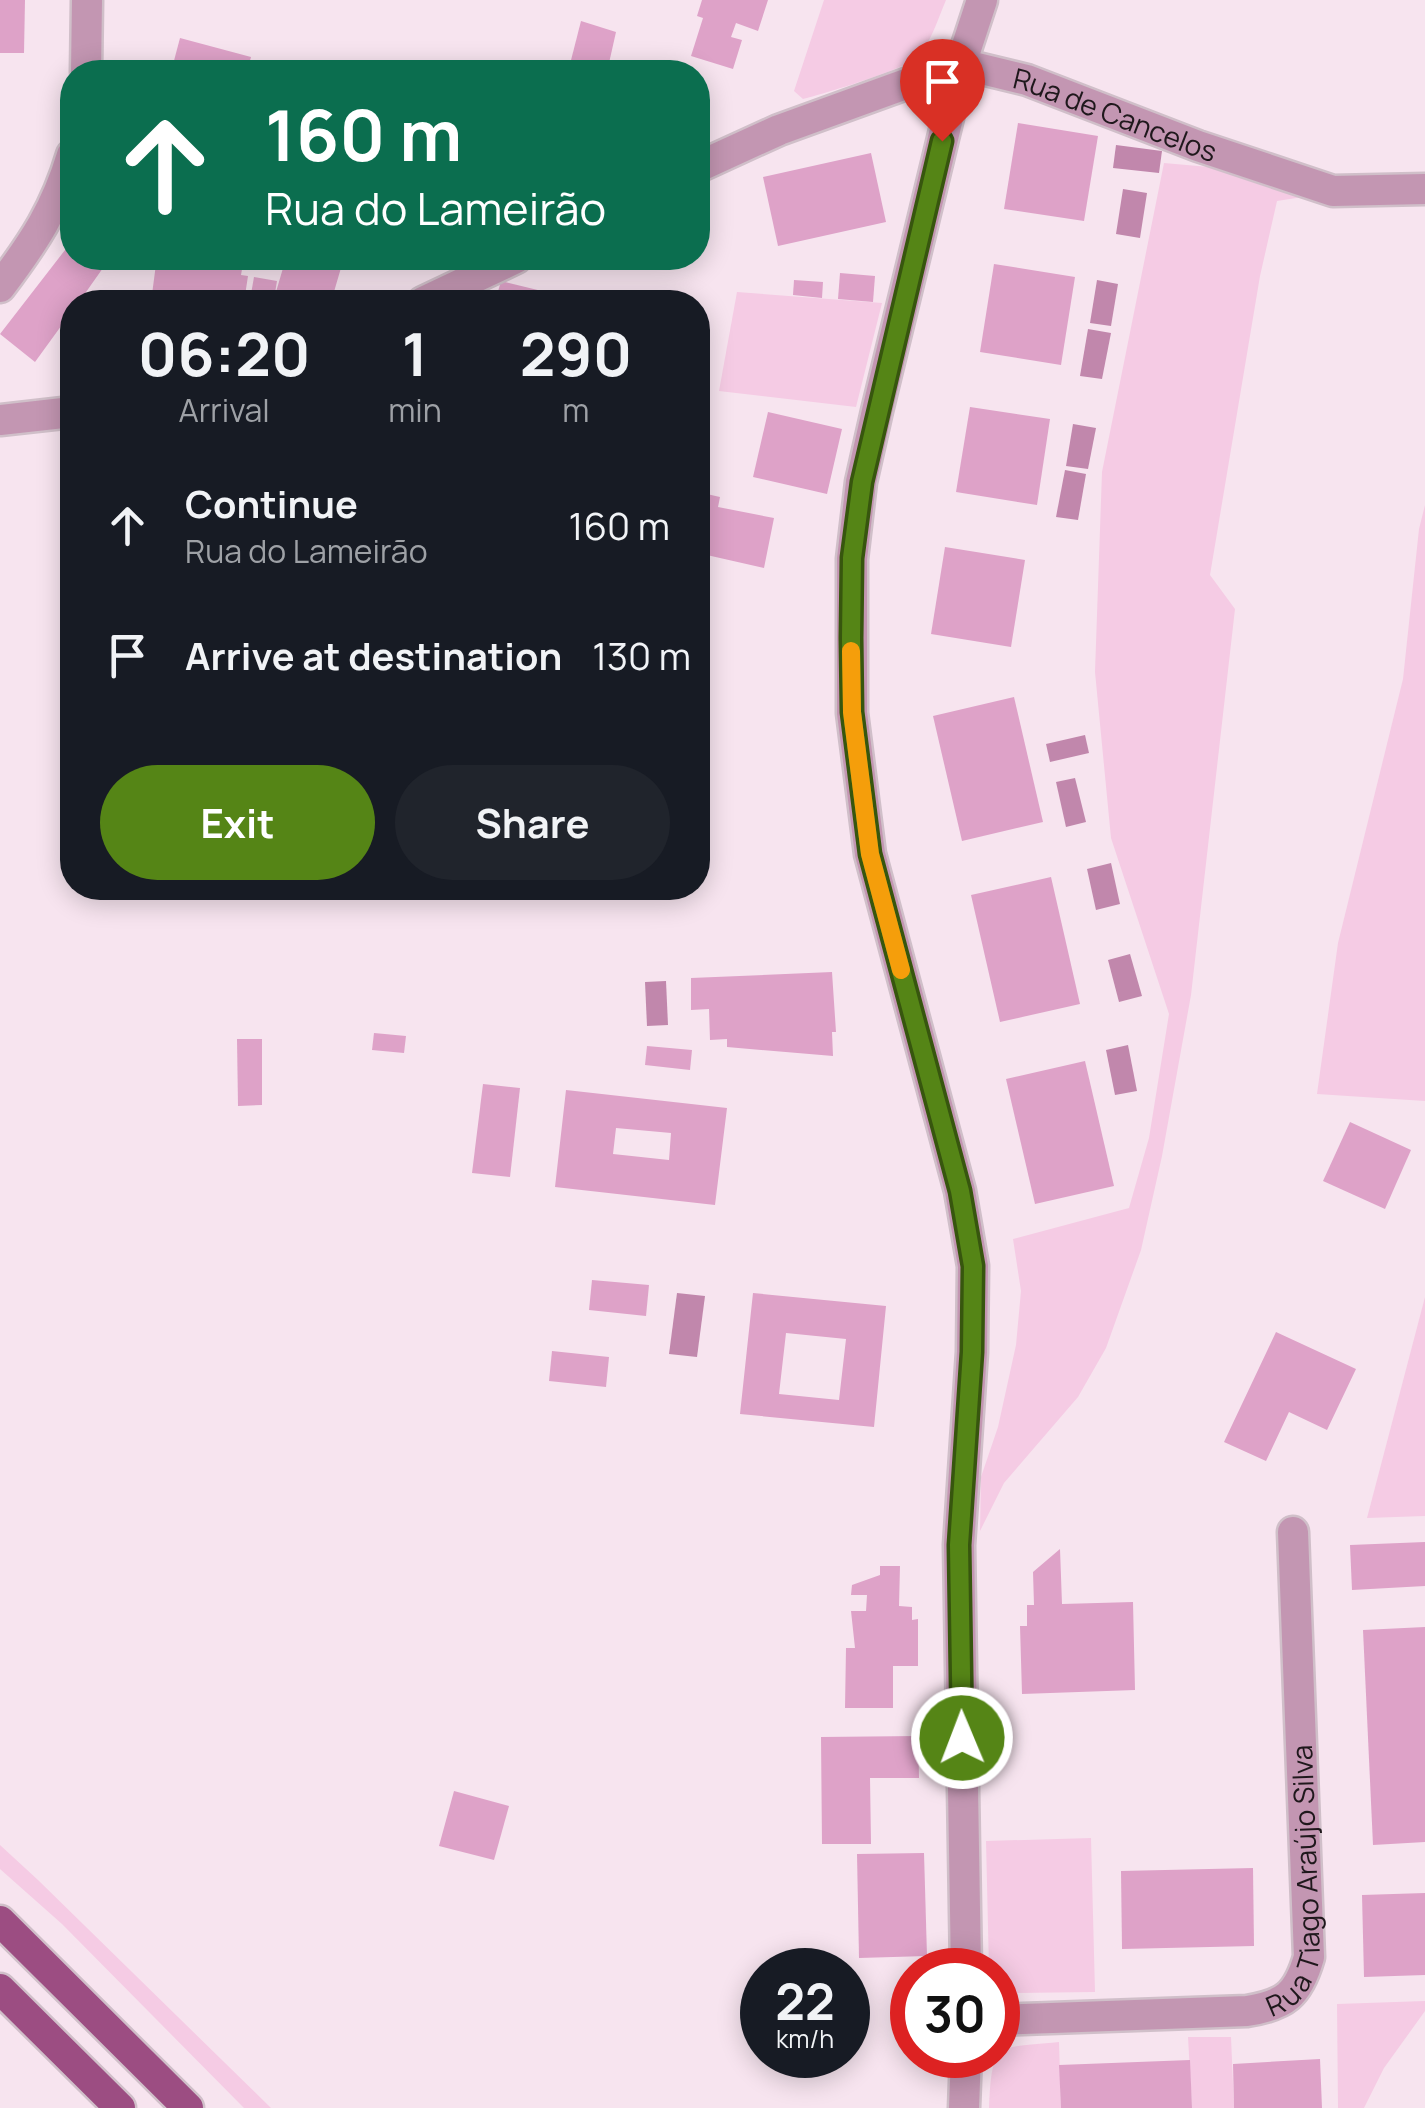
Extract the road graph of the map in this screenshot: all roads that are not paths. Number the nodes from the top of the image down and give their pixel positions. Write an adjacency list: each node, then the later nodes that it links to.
1 (87, 0): 3 (street)
2 (982, 0): 4 (street)
3 (86, 60)
4 (962, 64): 5 (street); 6 (street, Rua de Cancelos); 15 (street)
5 (710, 161)
6 (1425, 189)
7 (60, 190): 9 (street)
8 (491, 270): 10 (street)
9 (0, 287)
10 (449, 290)
11 (60, 413): 12 (street)
12 (0, 420)
13 (1294, 1532): 17 (street, Rua Tiago Araújo Silva)
14 (0, 1921): 20 (main road)
15 (966, 1948)
16 (0, 1989): 19 (main road)
17 (1020, 2019)
18 (965, 2078): 21 (street)
19 (120, 2108)
20 (188, 2108)
21 (964, 2108)

